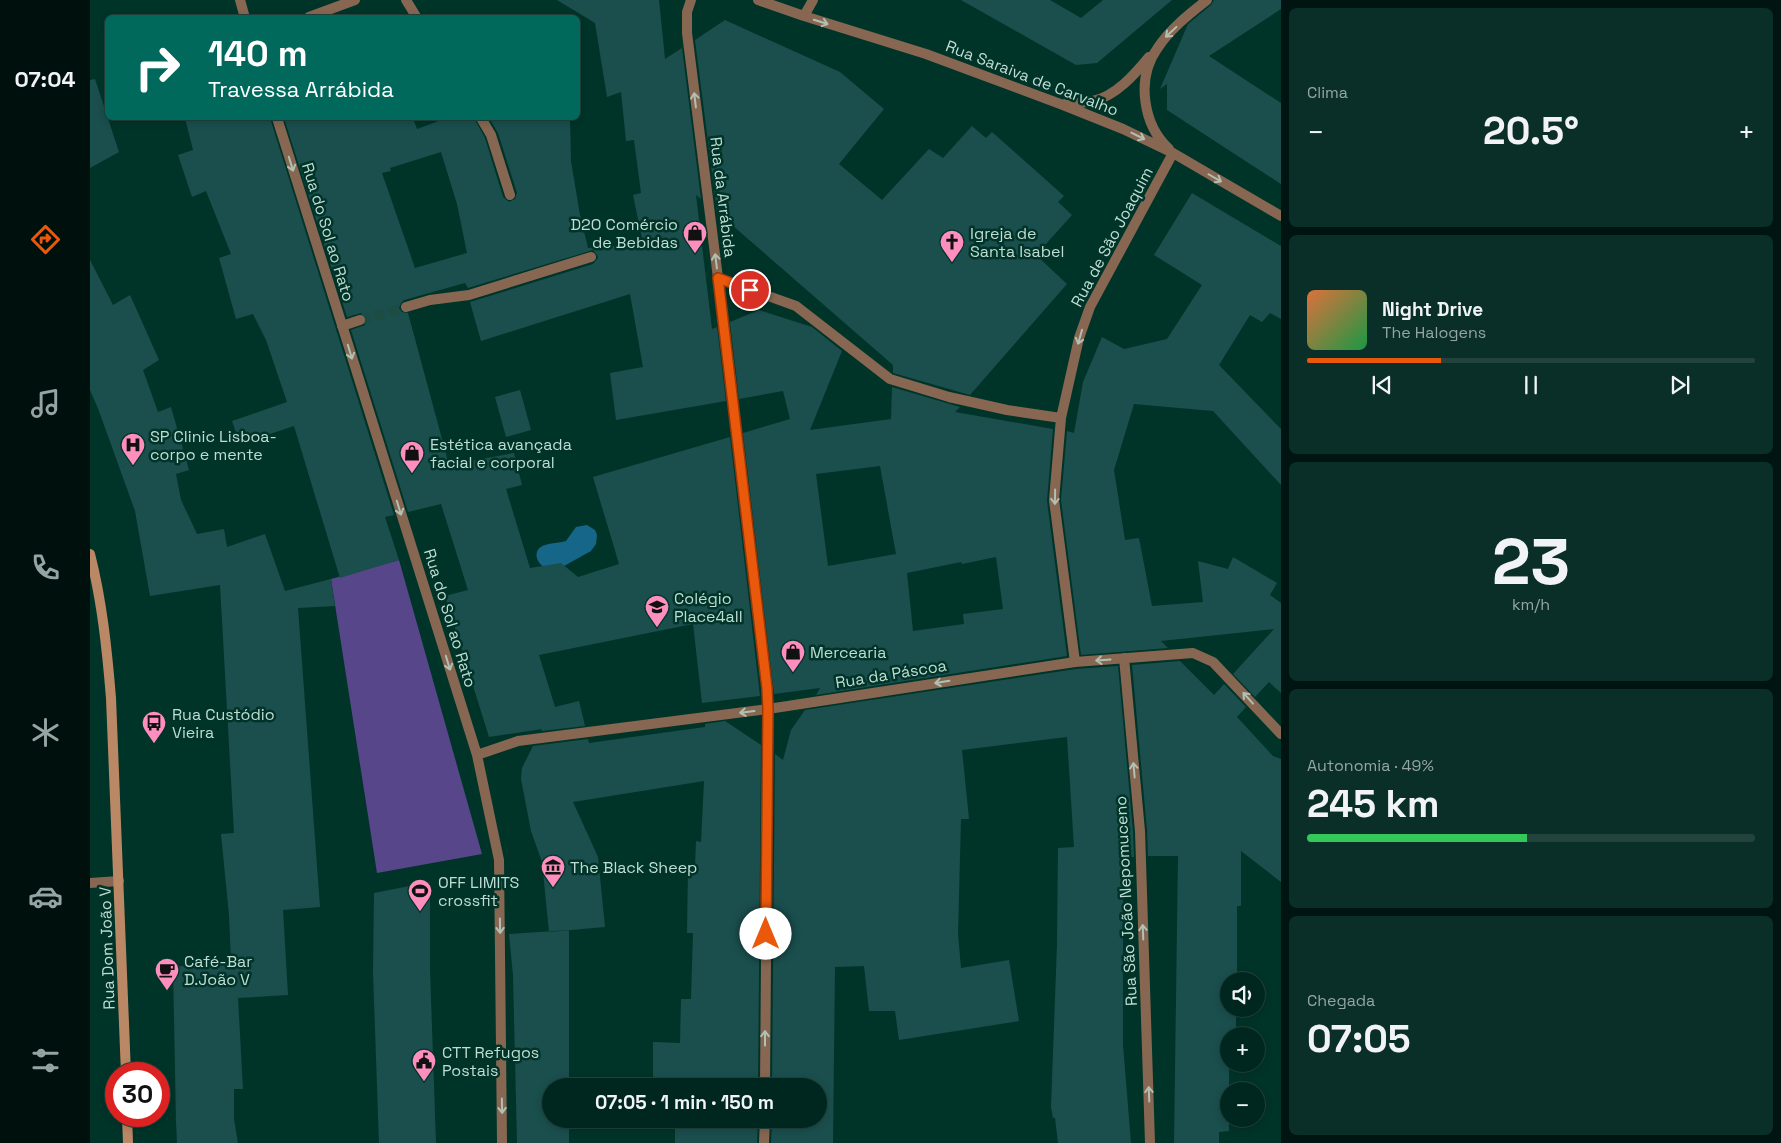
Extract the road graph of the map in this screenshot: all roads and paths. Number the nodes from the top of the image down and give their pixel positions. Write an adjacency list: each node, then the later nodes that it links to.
1 (240, 0): 8 (street)
2 (355, 0): 9 (street)
3 (406, 0): 10 (street)
4 (690, 0): 20 (street, Rua da Arrábida, one-way to 4)
5 (758, 0): 11 (street, Rua Saraiva de Carvalho)
6 (813, 0): 11 (street)
7 (1207, 0): 12 (street, one-way to 12)
8 (245, 15)
9 (314, 15)
10 (415, 15)
11 (804, 16): 13 (street, Rua Saraiva de Carvalho, one-way to 13)
12 (1155, 51): 13 (street); 16 (street)
13 (1063, 105): 16 (street, Rua Saraiva de Carvalho, one-way to 16)
14 (278, 120): 23 (street, Rua do Sol ao Rato, one-way to 23)
15 (481, 120): 17 (street)
16 (1173, 154): 18 (street, Rua Saraiva de Carvalho, one-way to 18); 24 (street, Rua de São Joaquim, one-way to 24)
17 (510, 195)
18 (1281, 216)
19 (591, 257): 21 (street)
20 (718, 278): 24 (street); 28 (street, Rua da Arrábida)
21 (406, 307)
22 (360, 320): 23 (street)
23 (342, 326): 30 (street, Rua do Sol ao Rato, one-way to 30)
24 (1061, 418): 27 (street, Rua de São Joaquim, one-way to 27)
25 (90, 554): 31 (main road, Rua Dom João V)
26 (1124, 658): 27 (street, Rua da Páscoa, one-way to 27); 29 (street, Rua da Páscoa, one-way to 26); 40 (street, Rua São João Nepomuceno, one-way to 26)
27 (1074, 662): 28 (street, Rua da Páscoa, one-way to 28)
28 (768, 709): 30 (street, Rua da Páscoa, one-way to 30); 34 (street, Rua da Arrábida, one-way to 28)
29 (1281, 734)
30 (477, 755): 38 (street, Rua do Sol ao Rato, one-way to 38)
31 (119, 881): 32 (street); 33 (main road, Rua Dom João V)
32 (90, 883)
33 (126, 1062)
34 (765, 1078)
35 (128, 1127): 37 (main road)
36 (764, 1128): 39 (street)
37 (128, 1143)
38 (502, 1143)
39 (764, 1143)
40 (1150, 1143)

